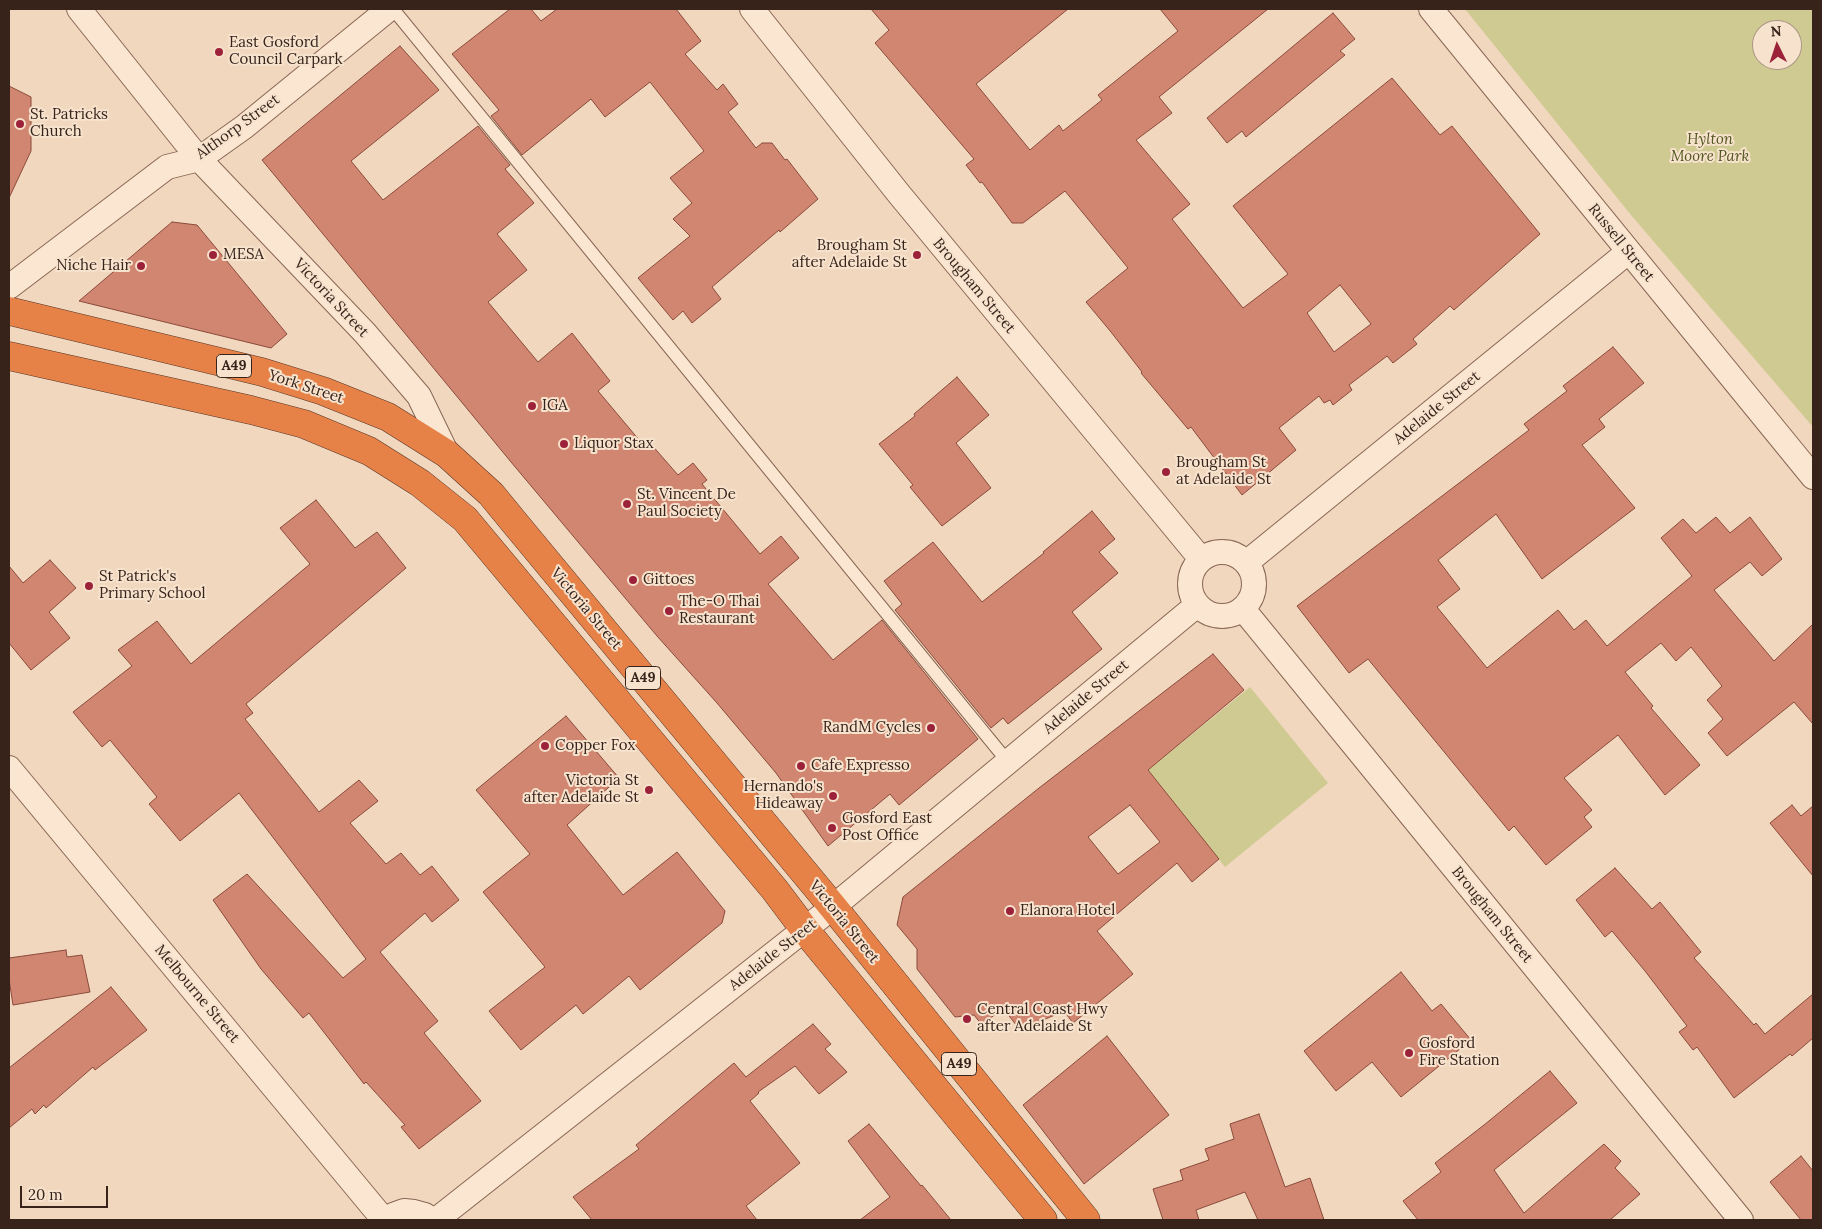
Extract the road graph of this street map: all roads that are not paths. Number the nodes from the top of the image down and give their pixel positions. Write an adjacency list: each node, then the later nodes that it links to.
1 (79, 9): 6 (street, Victoria Street)
2 (389, 9): 6 (street, Althorp Street)
3 (393, 9): 17 (lane)
4 (752, 9): 13 (street, Brougham Street)
5 (1431, 9): 7 (street, Russell Street)
6 (199, 159): 8 (street, Althorp Street); 11 (street, Victoria Street)
7 (1628, 252): 12 (street, Russell Street); 14 (street, Adelaide Street)
8 (9, 287)
9 (9, 312): 11 (highway, York Street / A49)
10 (9, 356): 20 (highway, A49)
11 (447, 454): 19 (highway, Victoria Street / A49)
12 (1813, 477)
13 (1202, 559): 14 (street); 15 (street)
14 (1246, 563): 16 (street)
15 (1196, 605): 16 (street); 17 (street, Adelaide Street)
16 (1243, 609): 26 (street, Brougham Street)
17 (1008, 762): 19 (street, Adelaide Street)
18 (9, 768): 21 (street, Melbourne Street)
19 (833, 907): 20 (street, Adelaide Street); 25 (highway, Victoria Street / A49)
20 (805, 930): 23 (street, Adelaide Street); 24 (highway, A49)
21 (385, 1220): 22 (street)
22 (431, 1220)
23 (436, 1220)
24 (1043, 1220)
25 (1086, 1220)
26 (1741, 1220)

